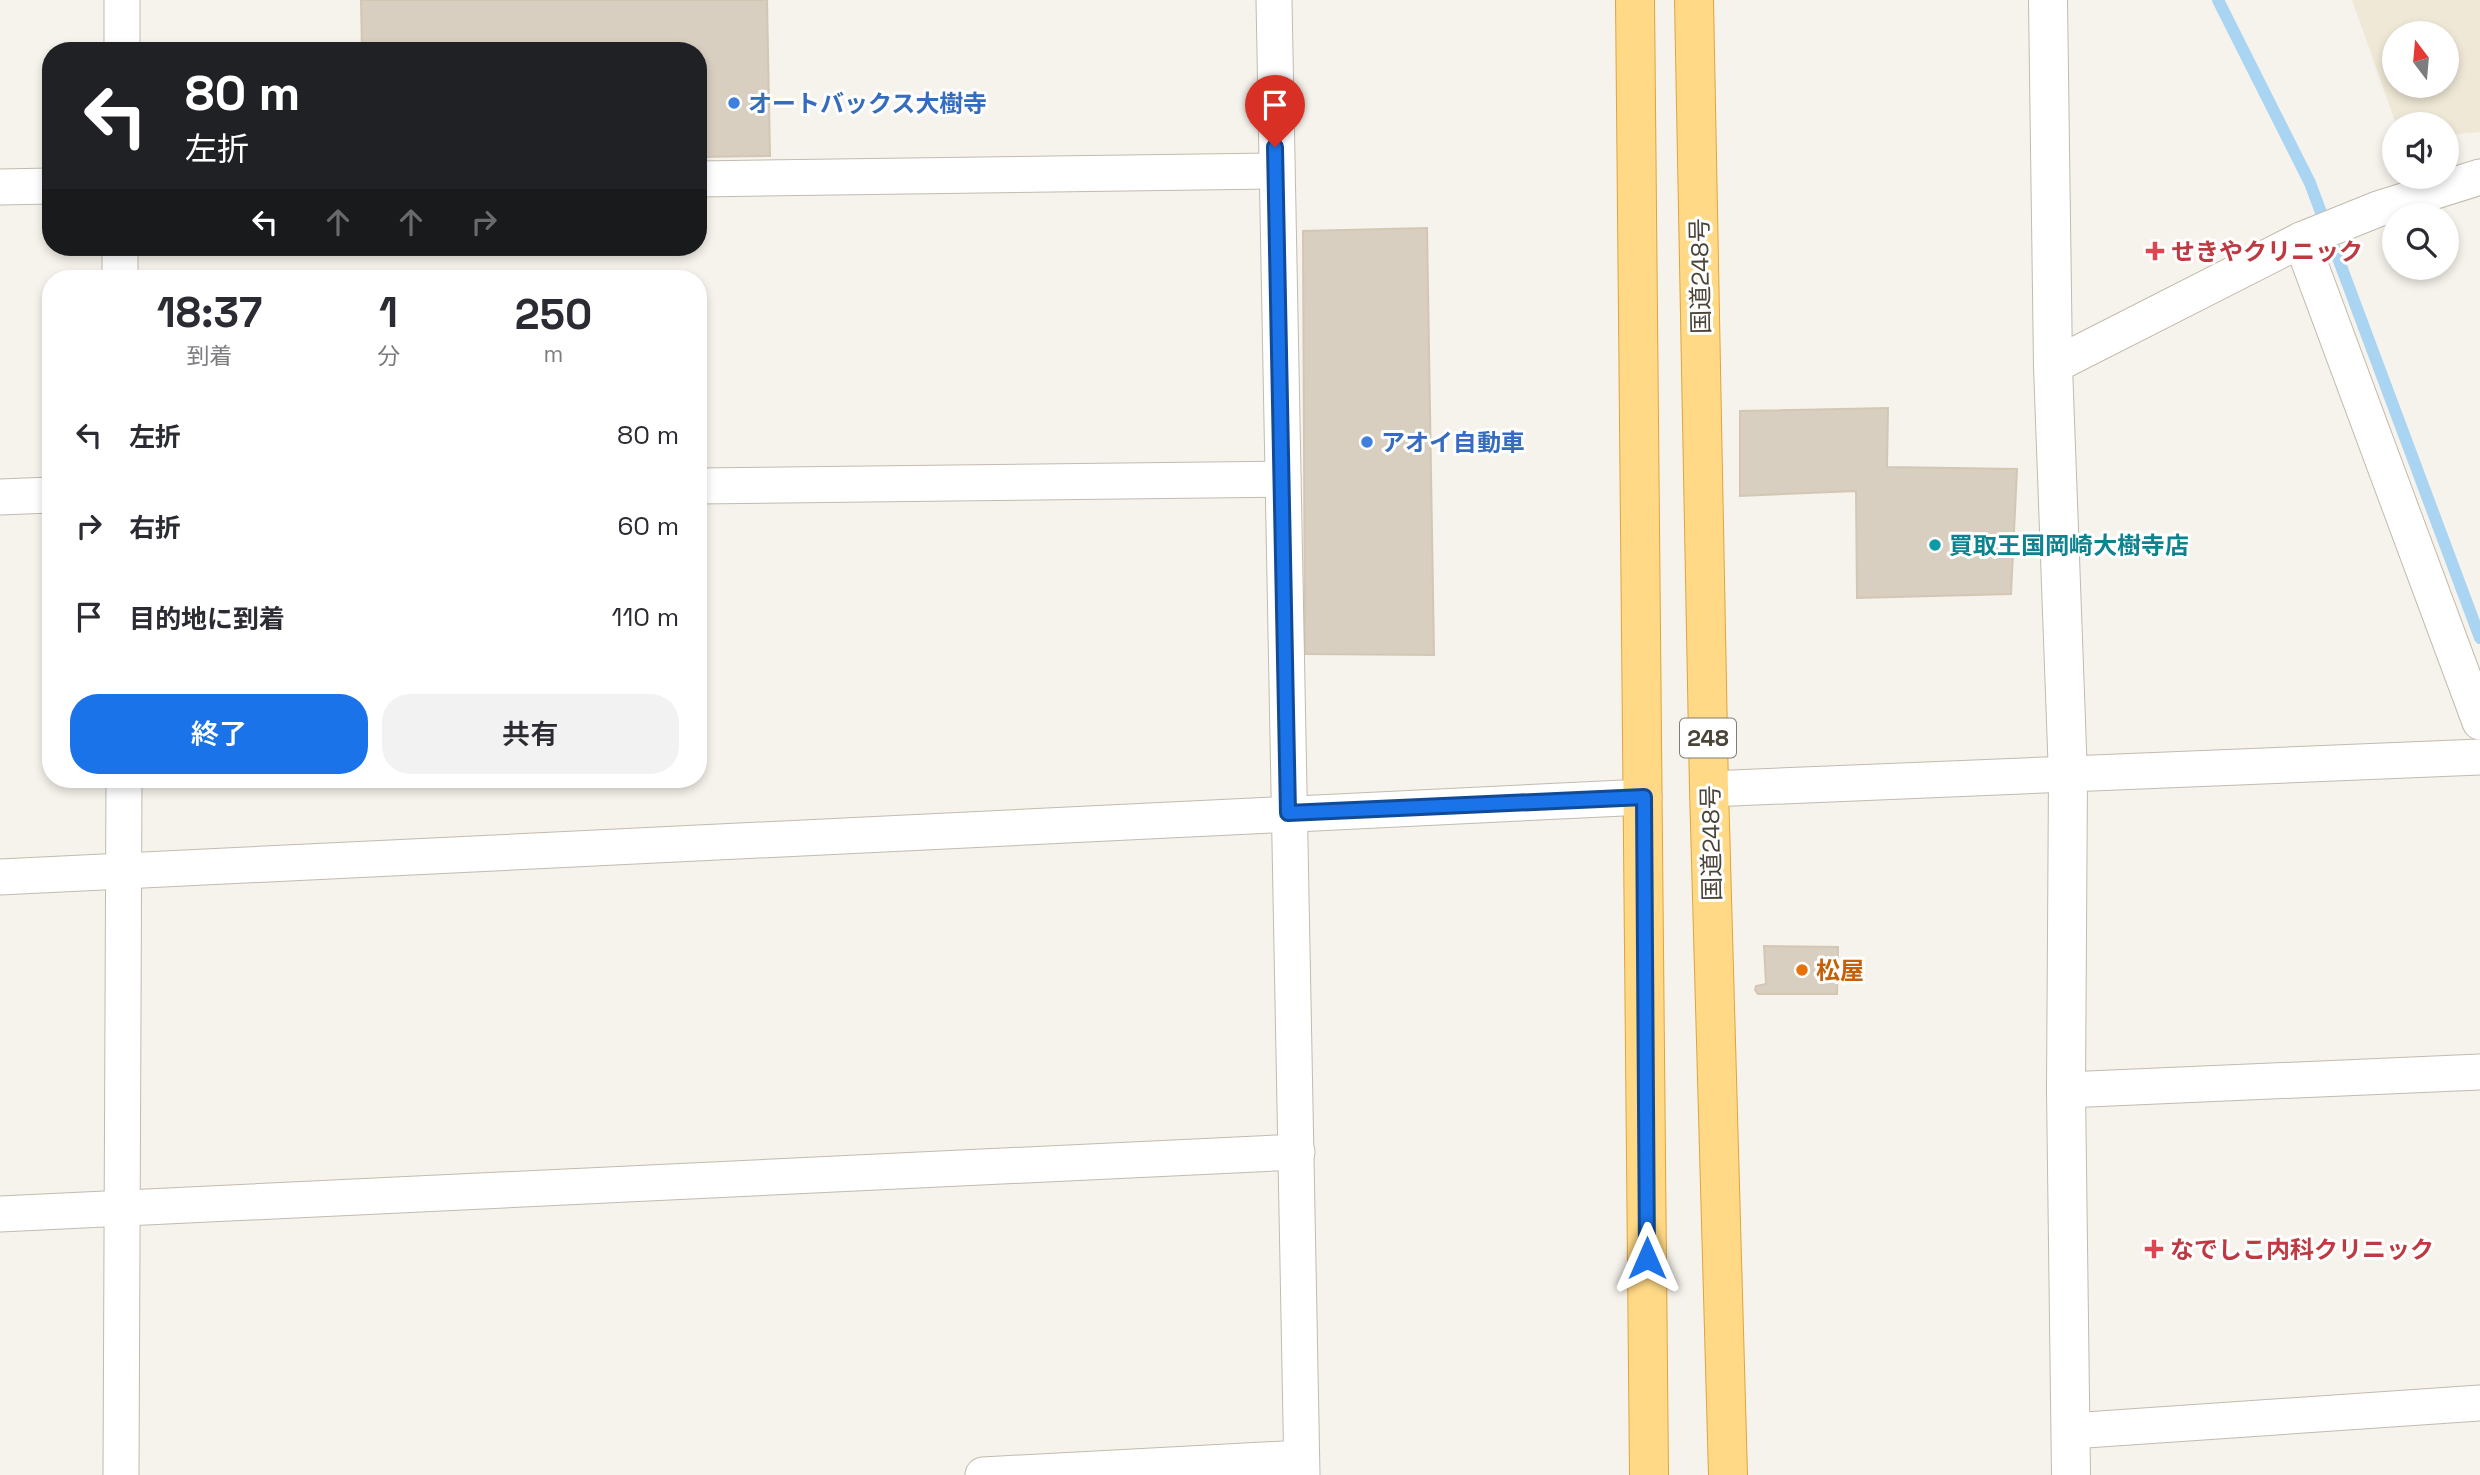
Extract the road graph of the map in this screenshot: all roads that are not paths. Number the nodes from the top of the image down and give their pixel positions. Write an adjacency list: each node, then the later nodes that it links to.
1 (122, 0): 6 (street)
2 (1273, 0): 7 (street)
3 (1635, 0): 23 (highway, 248)
4 (1694, 0): 22 (highway, 国道248号 / 248)
5 (2048, 0): 13 (street)
6 (122, 42)
7 (1276, 171): 9 (street); 14 (street)
8 (2480, 177): 12 (street)
9 (707, 179)
10 (42, 186): 11 (street)
11 (0, 187)
12 (2301, 240): 13 (street); 18 (street)
13 (2053, 366): 20 (street)
14 (1283, 479): 15 (street); 24 (street)
15 (707, 486)
16 (42, 495): 17 (street)
17 (0, 497)
18 (2480, 722)
19 (2480, 757): 20 (street)
20 (2068, 776): 22 (street); 28 (street)
21 (124, 788): 25 (street)
22 (1709, 789): 38 (highway, 国道248号 / 248)
23 (1644, 797): 24 (street); 37 (highway, 248)
24 (1288, 813): 25 (street); 29 (street)
25 (124, 871): 26 (street); 30 (street)
26 (0, 877)
27 (2480, 1072): 28 (street)
28 (2066, 1090): 33 (street)
29 (1297, 1152): 30 (street); 34 (street)
30 (121, 1209): 31 (street); 35 (street)
31 (0, 1214)
32 (2480, 1403): 33 (street)
33 (2071, 1431): 39 (street)
34 (1301, 1466): 36 (street)
35 (121, 1475)
36 (983, 1475)
37 (1649, 1475)
38 (1728, 1475)
39 (2071, 1475)

